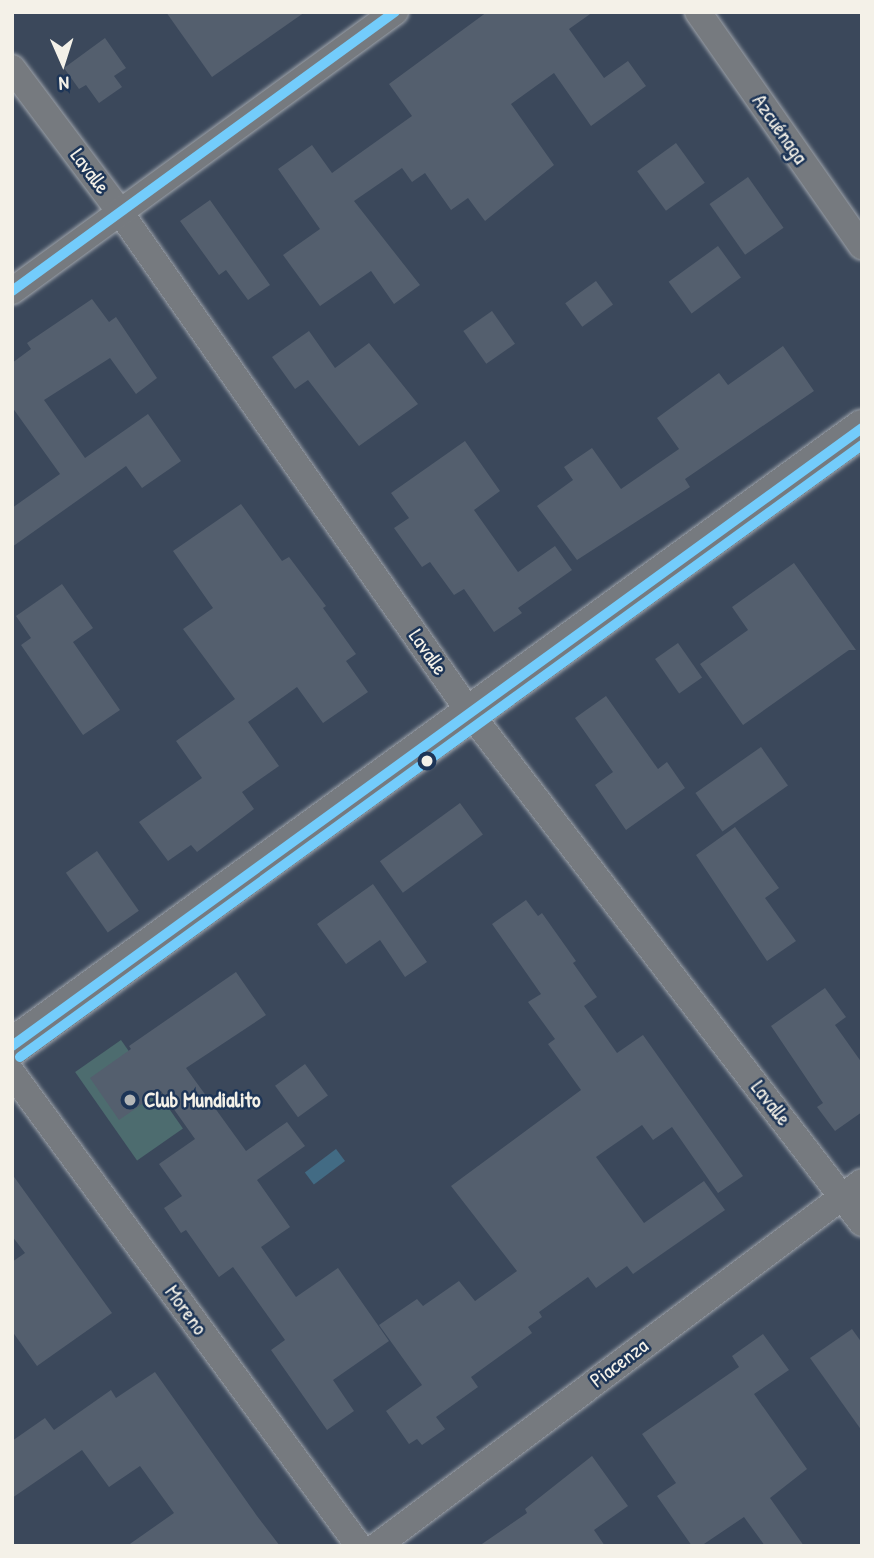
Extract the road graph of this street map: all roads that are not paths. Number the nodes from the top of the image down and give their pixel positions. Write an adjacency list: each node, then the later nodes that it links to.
1 (395, 12): 4 (street)
2 (698, 12): 5 (street, Azcuénaga)
3 (12, 68): 4 (street, Lavalle)
4 (120, 212): 6 (street); 8 (street, Lavalle)
5 (862, 246)
6 (12, 290)
7 (862, 428): 8 (main road)
8 (470, 713): 9 (main road); 11 (street, Lavalle)
9 (12, 1046)
10 (12, 1073): 13 (street, Moreno)
11 (852, 1188): 12 (street, Lavalle); 14 (street, Piacenza)
12 (862, 1223)
13 (359, 1546)
14 (377, 1546)

